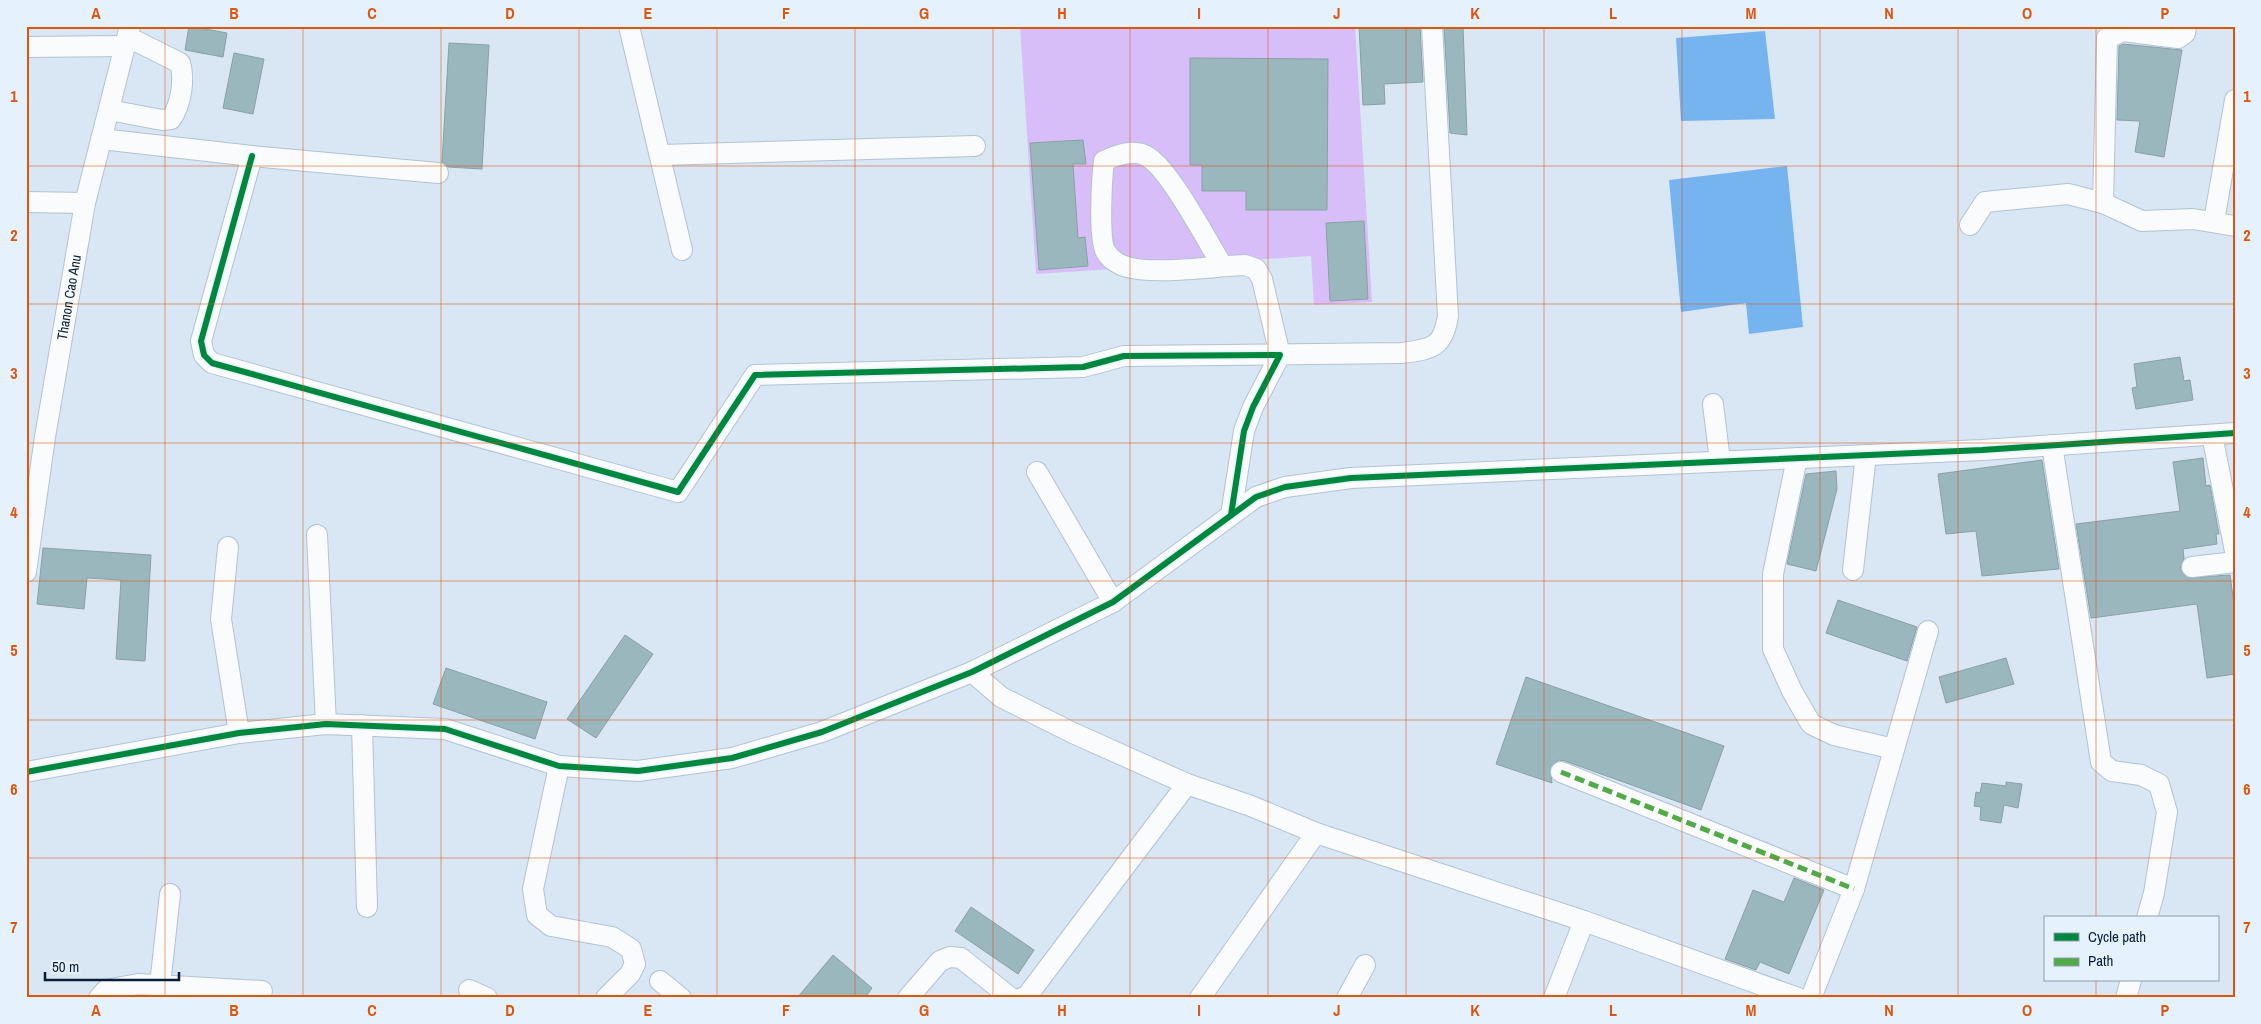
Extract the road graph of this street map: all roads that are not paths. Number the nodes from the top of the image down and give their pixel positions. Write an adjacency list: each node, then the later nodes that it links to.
1 (630, 26): 10 (street)
2 (1432, 26): 21 (street)
3 (2186, 26): 14 (street)
4 (128, 36): 5 (street); 7 (street, Thanon Cao Anu); 7 (street)
5 (26, 47)
6 (2235, 100): 16 (street)
7 (108, 110): 8 (street, Thanon Cao Anu)
8 (101, 138): 11 (street); 15 (street, Thanon Cao Anu)
9 (975, 146): 10 (street)
10 (661, 155): 19 (street)
11 (252, 156): 12 (street); 21 (street)
12 (438, 173)
13 (26, 202): 15 (street)
14 (2103, 203): 16 (street); 17 (street)
15 (85, 204): 25 (street, Thanon Cao Anu)
16 (2214, 221): 18 (street)
17 (1970, 225)
18 (2235, 226)
19 (682, 250)
20 (1222, 266): 20 (street); 21 (street)
21 (1280, 355): 31 (street)
22 (1713, 404): 29 (street)
23 (2235, 433): 24 (street)
24 (2212, 435): 26 (street); 34 (street)
25 (36, 437): 38 (street, Thanon Cao Anu)
26 (2052, 445): 27 (street); 54 (street)
27 (1866, 455): 28 (street); 37 (street)
28 (1798, 458): 29 (street); 45 (street)
29 (1720, 462): 31 (street)
30 (1037, 472): 39 (street)
31 (1231, 516): 39 (street)
32 (318, 535): 42 (street)
33 (228, 547): 44 (street)
34 (2235, 551)
35 (2235, 562): 36 (street)
36 (2192, 567)
37 (1853, 570)
38 (26, 572)
39 (1113, 602): 41 (street)
40 (1928, 631): 45 (street)
41 (972, 672): 46 (street); 49 (street)
42 (326, 724): 43 (street); 44 (street)
43 (362, 724): 46 (street); 53 (street)
44 (239, 733): 47 (street)
45 (1894, 749): 51 (street)
46 (559, 766): 66 (street)
47 (26, 772)
48 (1562, 772): 51 (street)
49 (1187, 784): 50 (street); 70 (street)
50 (1316, 833): 55 (street); 62 (street)
51 (1854, 889): 73 (street)
52 (170, 894): 59 (street)
53 (367, 907)
54 (2148, 916)
55 (1584, 921): 63 (street); 72 (street)
56 (1366, 965): 71 (street)
57 (660, 980): 67 (street)
58 (2130, 982): 74 (street)
59 (160, 985): 61 (street); 64 (street)
60 (469, 990): 65 (street)
61 (262, 991)
62 (1205, 996)
63 (1789, 996)
64 (99, 998)
65 (487, 998)
66 (606, 998)
67 (681, 998)
68 (908, 998): 69 (street)
69 (1011, 998)
70 (1022, 998)
71 (1346, 998)
72 (1554, 998)
73 (1811, 998)
74 (2126, 998)

